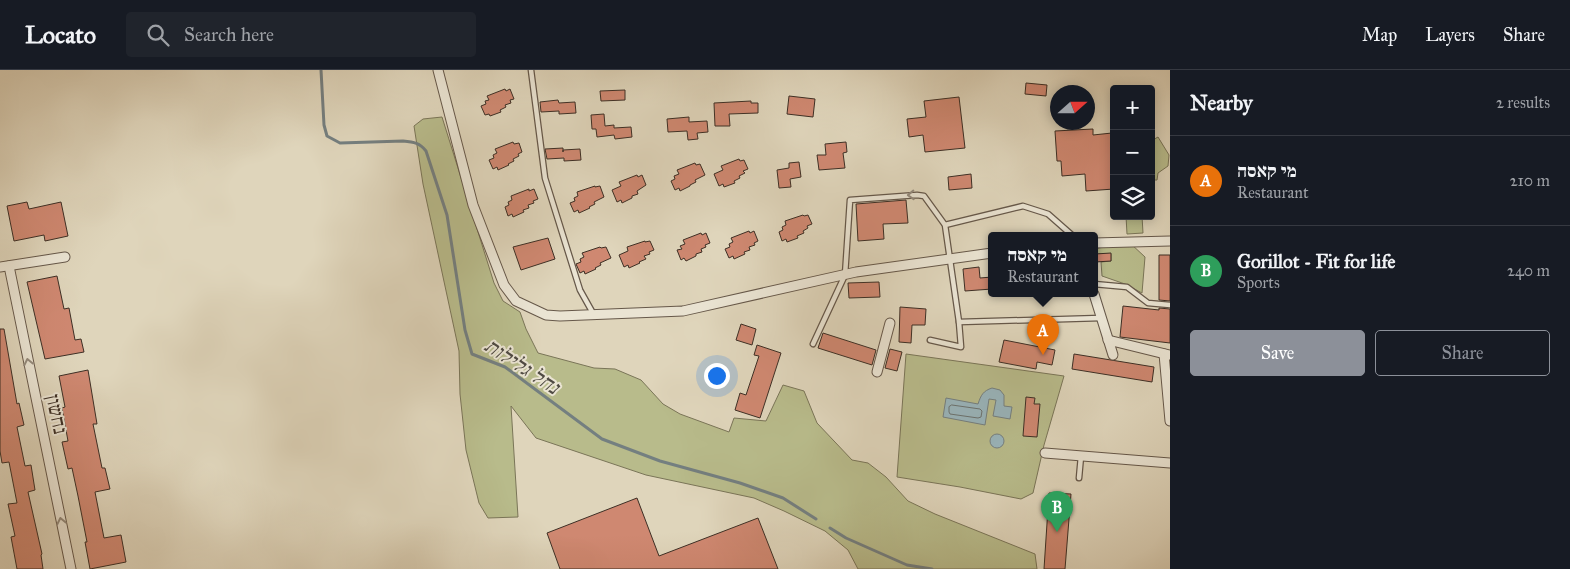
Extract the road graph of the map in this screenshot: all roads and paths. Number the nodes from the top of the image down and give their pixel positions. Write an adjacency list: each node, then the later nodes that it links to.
1 (438, 70): 15 (street)
2 (531, 70): 15 (lane)
3 (945, 225): 4 (lane); 9 (lane); 11 (lane, one-way to 11)
4 (1069, 232)
5 (1170, 241): 6 (street)
6 (1098, 246)
7 (988, 253): 9 (street)
8 (65, 257): 10 (street)
9 (950, 258): 11 (street); 17 (lane)
10 (4, 267): 30 (street, נחשון, one-way to 10)
11 (845, 275): 15 (street); 21 (lane)
12 (1098, 284): 14 (lane)
13 (1095, 297): 16 (street)
14 (1170, 305)
15 (594, 314)
16 (1101, 318): 17 (lane); 20 (street)
17 (959, 322): 19 (lane)
18 (890, 323): 24 (street)
19 (930, 340)
20 (1108, 340): 22 (street); 23 (street)
21 (813, 344)
22 (1113, 355)
23 (1167, 355): 25 (street)
24 (877, 372)
25 (1170, 421)
26 (1045, 453): 27 (street)
27 (1082, 456): 28 (street); 29 (lane)
28 (1170, 463)
29 (1080, 478)
30 (70, 569)

